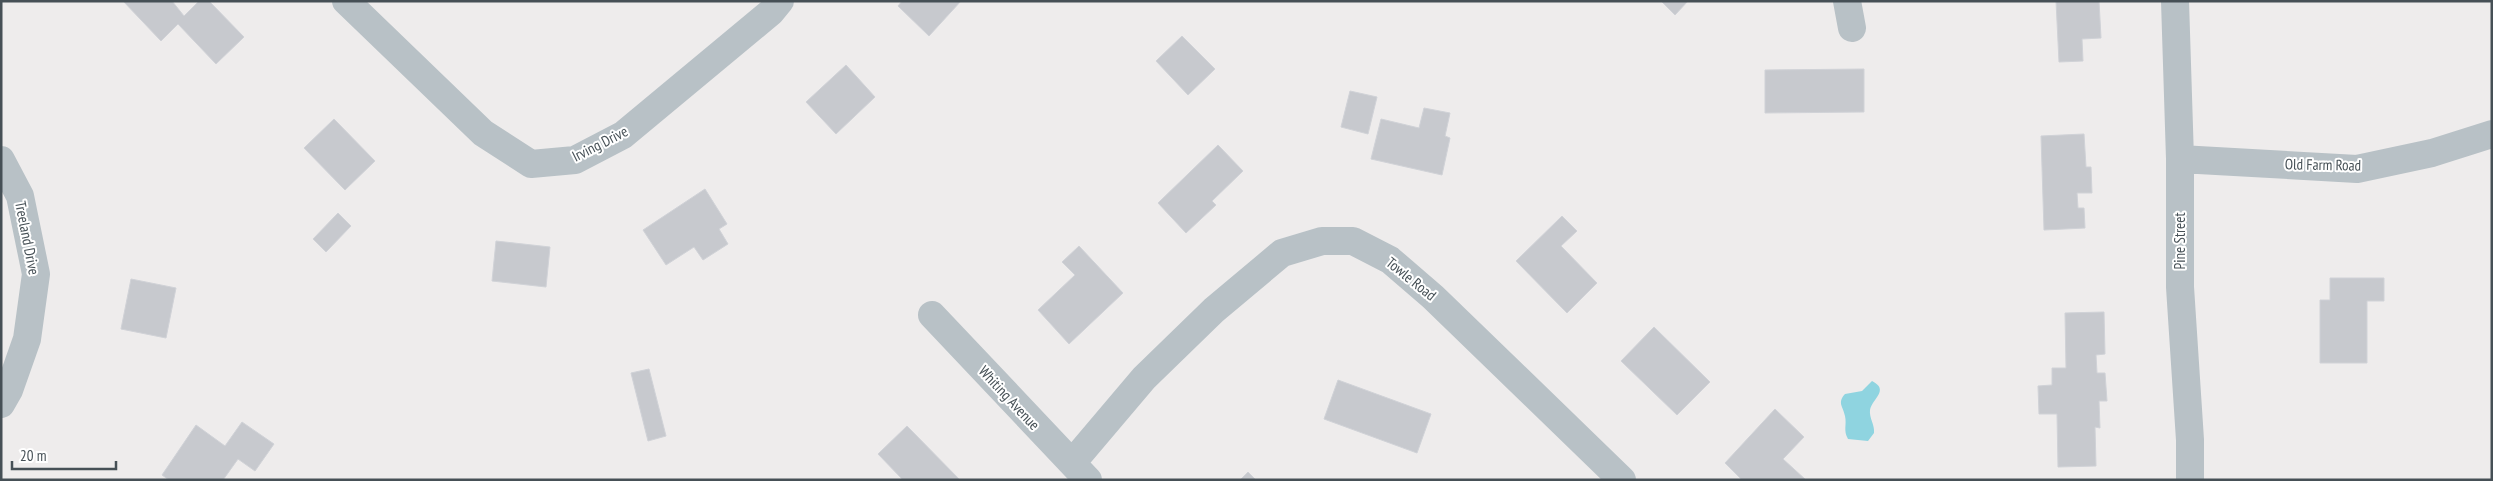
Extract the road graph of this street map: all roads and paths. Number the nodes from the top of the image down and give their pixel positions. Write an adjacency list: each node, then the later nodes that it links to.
1 (346, 1): 2 (street, Irving Drive)
2 (780, 1)
3 (1848, 1): 5 (street)
4 (2175, 1): 7 (street, Pine Street)
5 (1852, 28)
6 (2492, 134): 7 (street, Old Farm Road)
7 (2180, 159): 13 (street, Pine Street)
8 (1, 160): 10 (street, Treeland Drive)
9 (932, 315): 11 (street, Whiting Avenue)
10 (1, 404)
11 (1080, 472): 12 (street, Towle Road)
12 (1622, 480)
13 (2190, 480)

